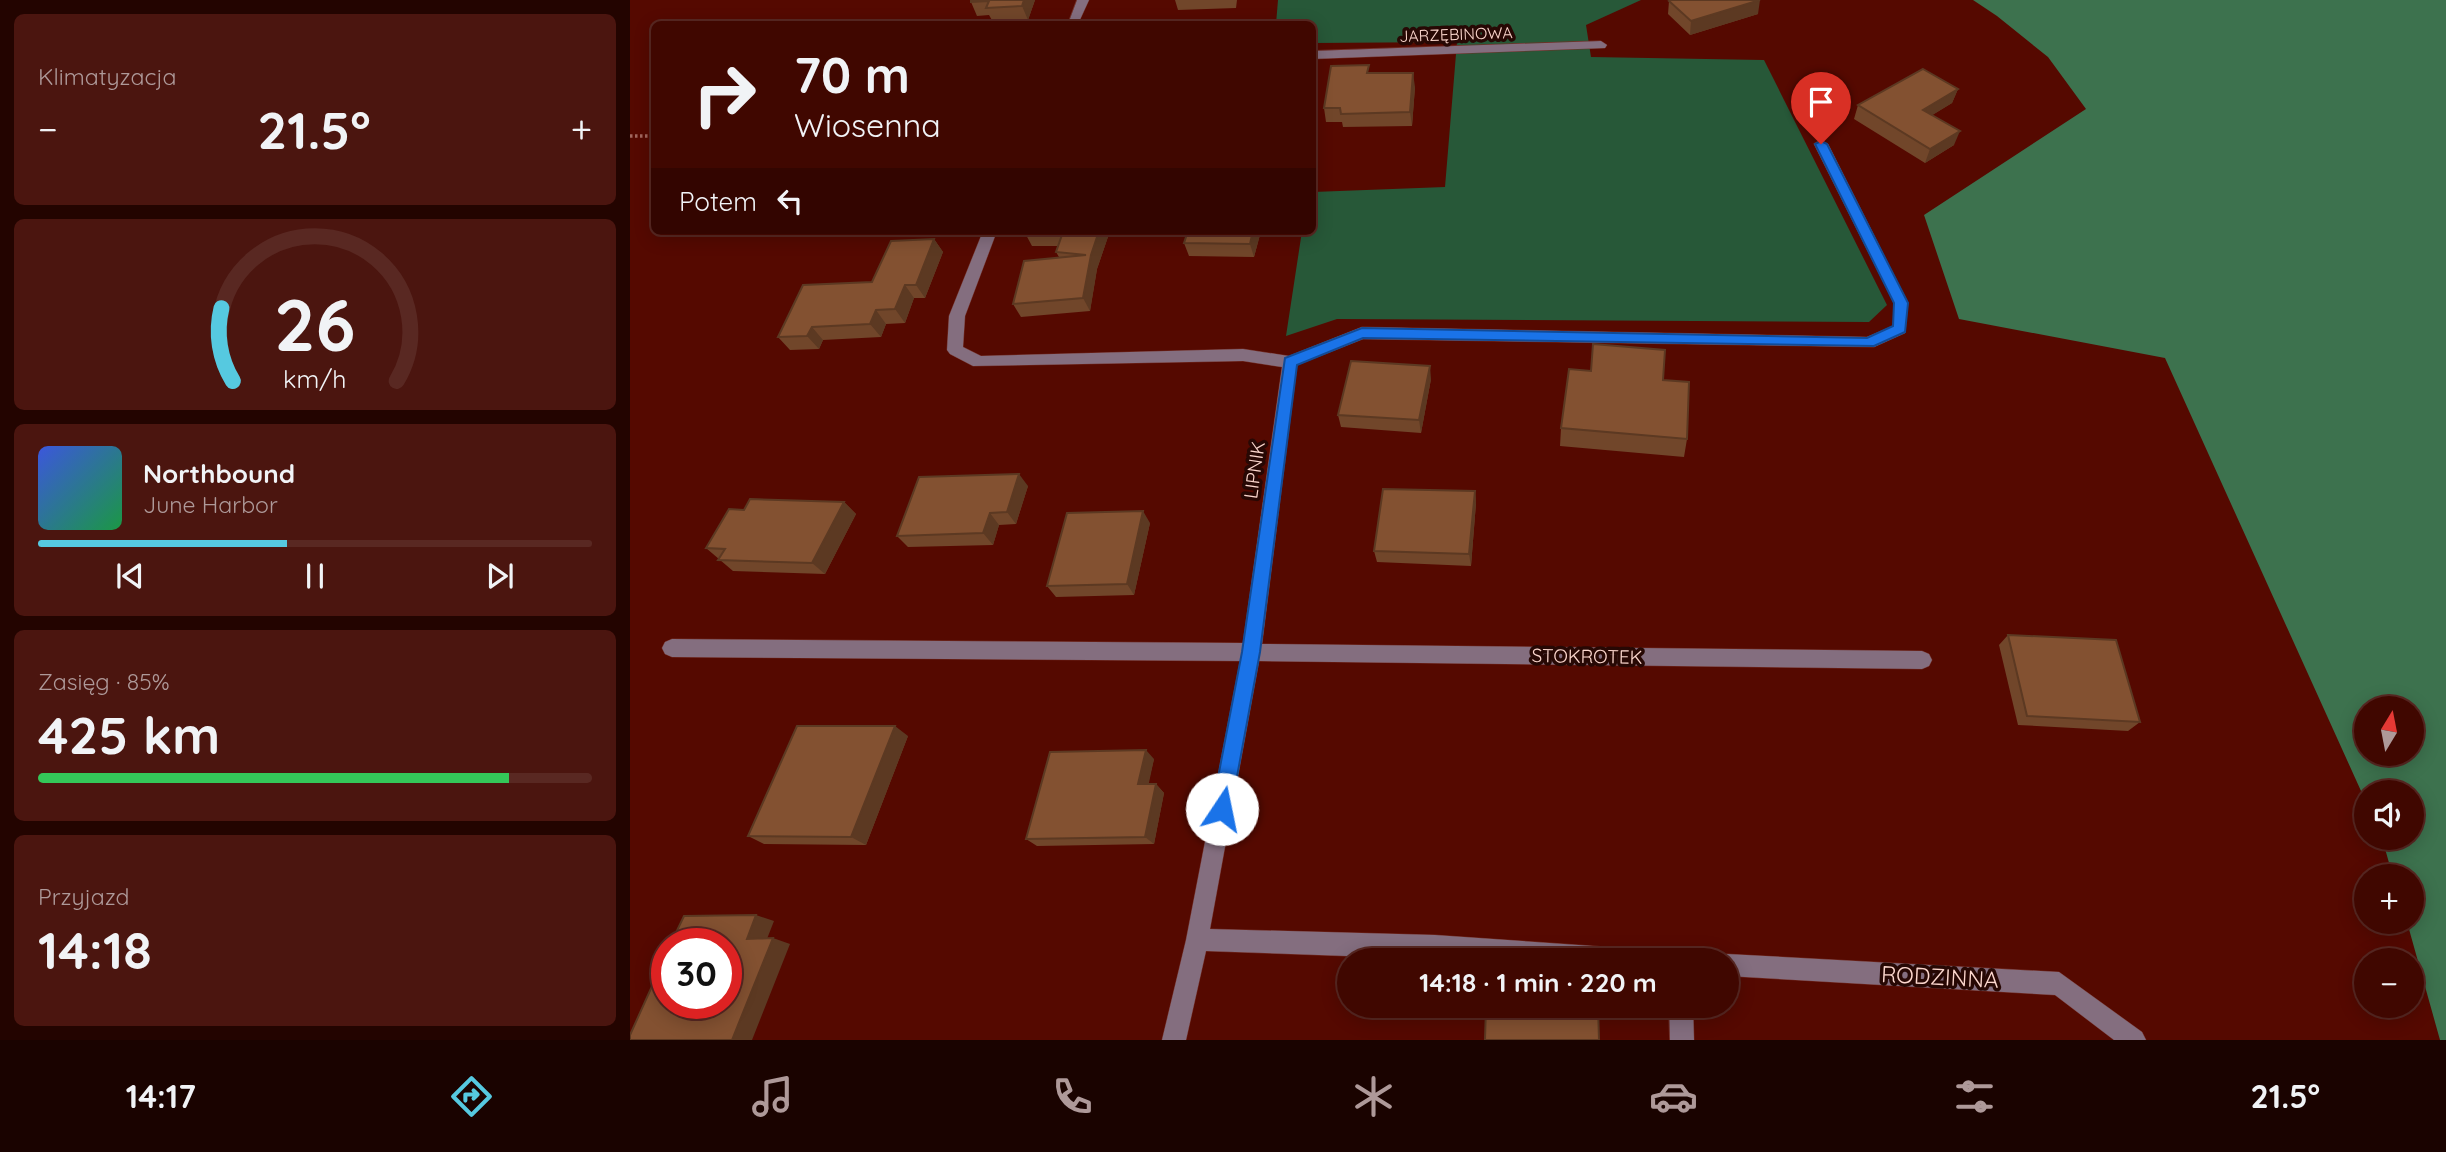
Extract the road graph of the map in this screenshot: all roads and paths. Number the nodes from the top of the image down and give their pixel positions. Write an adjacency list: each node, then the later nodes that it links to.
1 (1083, 0): 2 (street)
2 (1074, 21)
3 (1601, 45): 4 (street, JARZĘBINOWA)
4 (1316, 55)
5 (630, 136): 6 (path)
6 (651, 136)
7 (1821, 144): 9 (street)
8 (988, 235): 9 (street)
9 (1290, 362): 11 (street, LIPNIK)
10 (672, 648): 11 (street, STOKROTEK)
11 (1251, 652): 12 (street, STOKROTEK); 13 (street, LIPNIK)
12 (1922, 660)
13 (1197, 940): 14 (street); 17 (street, LIPNIK)
14 (1463, 948)
15 (1739, 966): 19 (street, RODZINNA)
16 (1681, 1018): 18 (street)
17 (1174, 1040)
18 (1682, 1040)
19 (2134, 1040)

